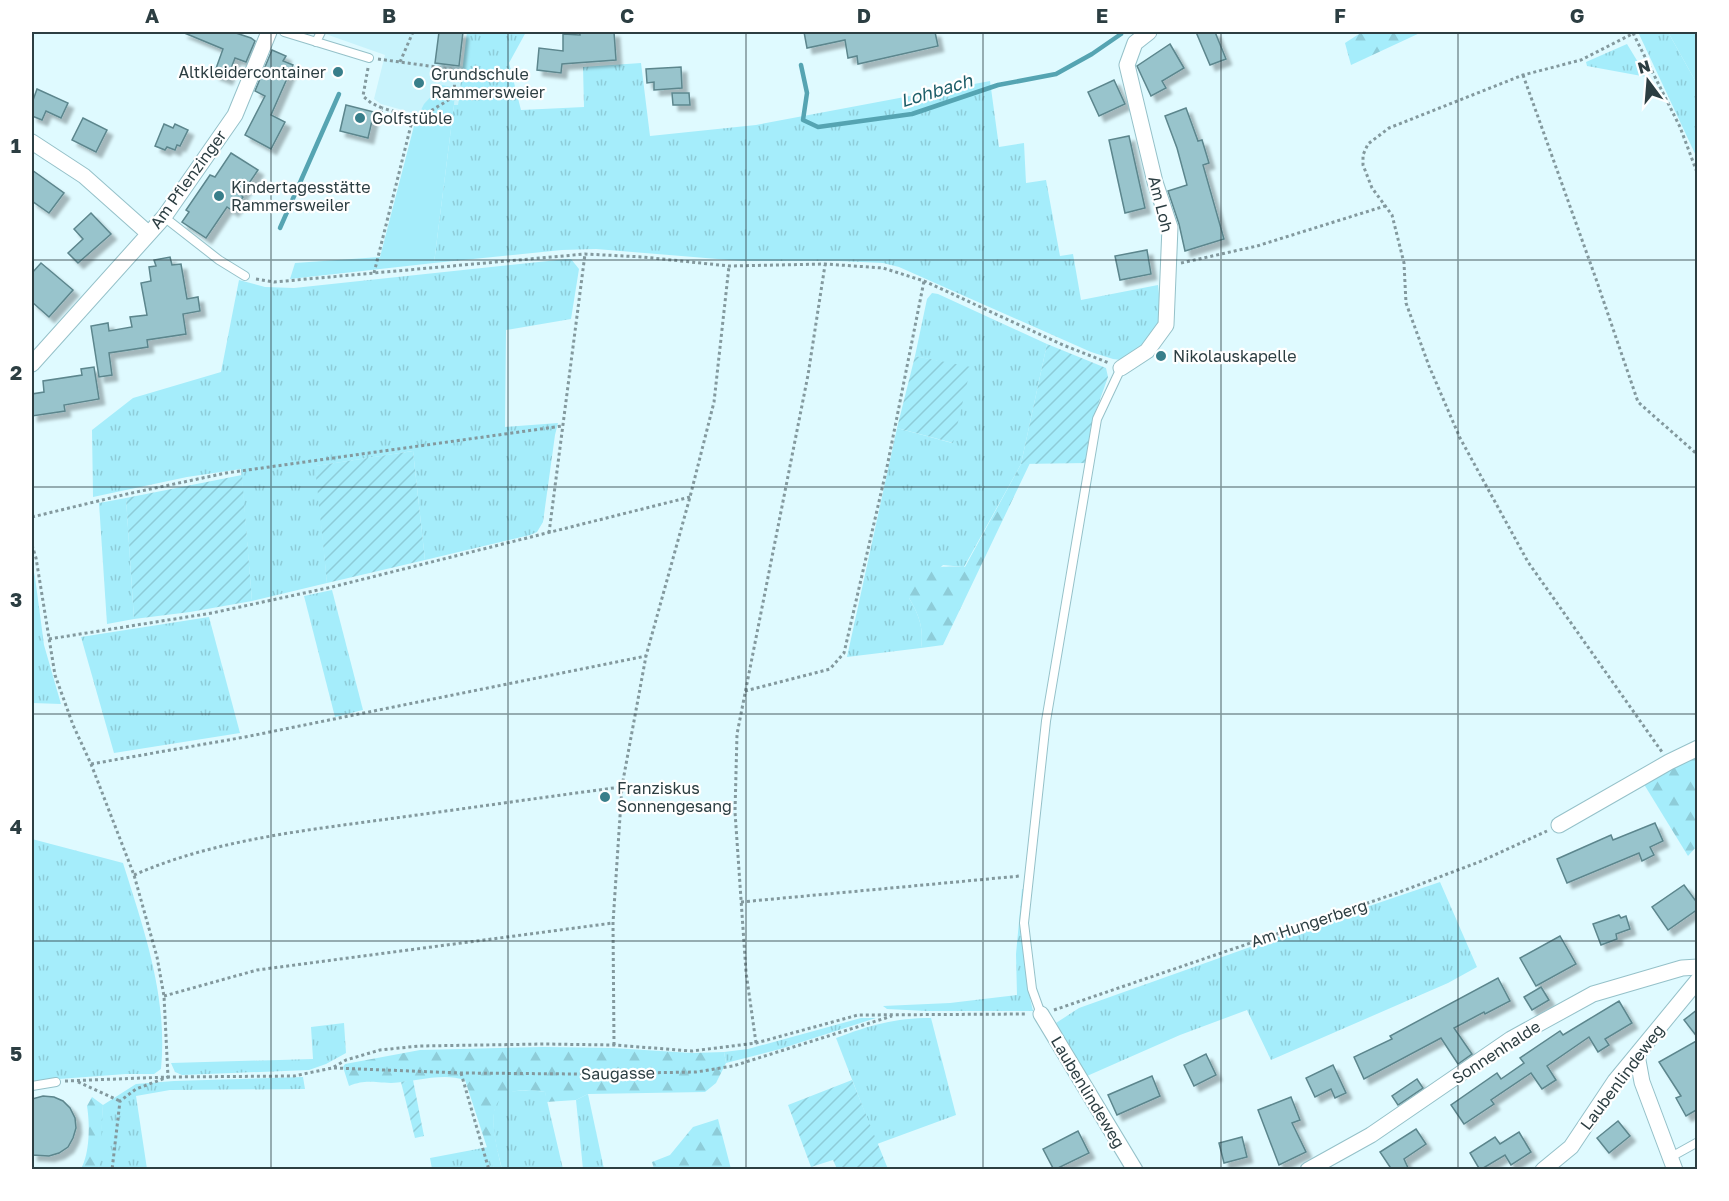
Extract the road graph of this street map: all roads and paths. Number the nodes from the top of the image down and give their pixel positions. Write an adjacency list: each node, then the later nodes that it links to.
1 (269, 32): 17 (street, Am Pflenzinger)
2 (284, 32): 7 (lane)
3 (321, 32): 7 (lane)
4 (413, 32): 9 (path)
5 (1149, 32): 22 (street, Am Loh)
6 (1634, 32): 10 (path); 15 (path)
7 (316, 42): 8 (lane)
8 (369, 58): 9 (path); 11 (path)
9 (399, 62): 13 (path)
10 (1523, 75): 16 (path); 29 (path)
11 (382, 108): 12 (path); 13 (path)
12 (381, 114)
13 (413, 117): 23 (path)
14 (32, 142): 18 (street)
15 (1698, 175)
16 (1384, 206): 22 (path); 38 (path)
17 (164, 217): 18 (street, Am Pflenzinger); 24 (lane)
18 (148, 233): 26 (street, Am Pflenzinger)
19 (585, 254): 21 (path); 23 (path); 28 (path)
20 (825, 264): 21 (path); 25 (path); 36 (path)
21 (729, 266): 30 (path)
22 (1169, 266): 27 (street, Am Loh)
23 (374, 273): 24 (path)
24 (245, 276)
25 (924, 281): 27 (path); 36 (path)
26 (32, 364)
27 (1121, 368): 43 (lane)
28 (562, 426): 31 (path); 32 (path)
29 (1698, 455)
30 (690, 498): 32 (path); 35 (path)
31 (32, 517)
32 (549, 533): 34 (path)
33 (32, 544): 34 (path)
34 (48, 639): 39 (path)
35 (646, 656): 39 (path); 40 (path)
36 (745, 691): 44 (path)
37 (1698, 748): 38 (street)
38 (1669, 762): 41 (street)
39 (91, 764): 42 (path)
40 (622, 786): 42 (path); 45 (path)
41 (1559, 825): 50 (path, Am Hungerberg)
42 (134, 875): 48 (path)
43 (1028, 875): 44 (path); 50 (lane)
44 (741, 902): 51 (path)
45 (613, 922): 48 (path); 52 (path)
46 (1698, 967): 66 (street, Sonnenhalde)
47 (1698, 980): 53 (street, Laubenlindeweg)
48 (164, 996): 56 (path)
49 (896, 1014): 50 (path, Am Hungerberg); 51 (path, Am Hungerberg); 55 (path, Saugasse)
50 (1041, 1014): 65 (street, Laubenlindeweg)
51 (756, 1043): 52 (path, Am Hungerberg)
52 (614, 1045): 54 (path, Am Hungerberg)
53 (1637, 1055): 62 (street); 67 (street, Laubenlindeweg)
54 (332, 1068): 55 (path, Saugasse); 56 (path)
55 (461, 1073): 64 (path)
56 (168, 1077): 57 (path); 60 (path)
57 (76, 1080): 58 (path); 60 (path)
58 (56, 1082): 59 (lane)
59 (32, 1086)
60 (120, 1101): 63 (path)
61 (1698, 1142): 62 (lane)
62 (1673, 1163)
63 (112, 1170)
64 (489, 1170)
65 (1135, 1170)
66 (1308, 1170)
67 (1543, 1170)

